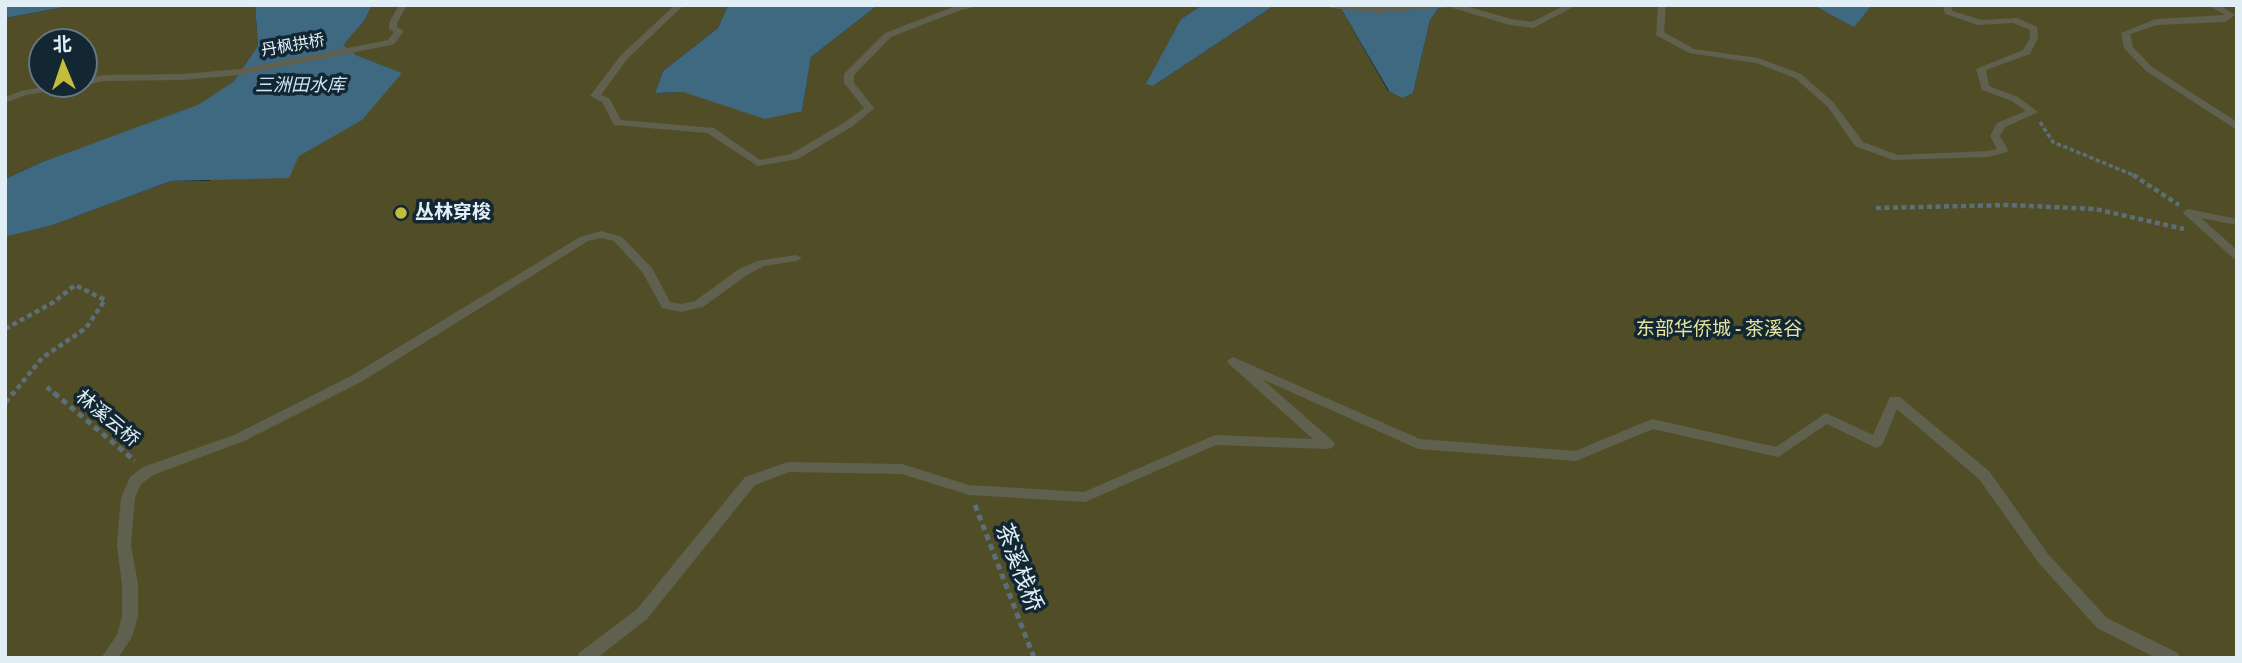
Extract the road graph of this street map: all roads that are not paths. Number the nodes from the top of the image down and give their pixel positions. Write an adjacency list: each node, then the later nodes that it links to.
1 (402, 5): 11 (lane, 丹枫拱桥)
2 (680, 5): 3 (lane)
3 (979, 5)
4 (1446, 5): 10 (lane)
5 (1452, 5): 6 (lane)
6 (1573, 5)
7 (1662, 5): 8 (lane)
8 (1947, 5)
9 (2212, 5): 15 (lane)
10 (1332, 6)
11 (240, 72): 12 (lane)
12 (98, 79)
13 (28, 92): 14 (lane)
14 (5, 100)
15 (2237, 127)
16 (2237, 222): 17 (lane)
17 (2237, 256)
18 (796, 258): 19 (lane)
19 (109, 658)
20 (585, 658): 21 (lane)
21 (2172, 658)

